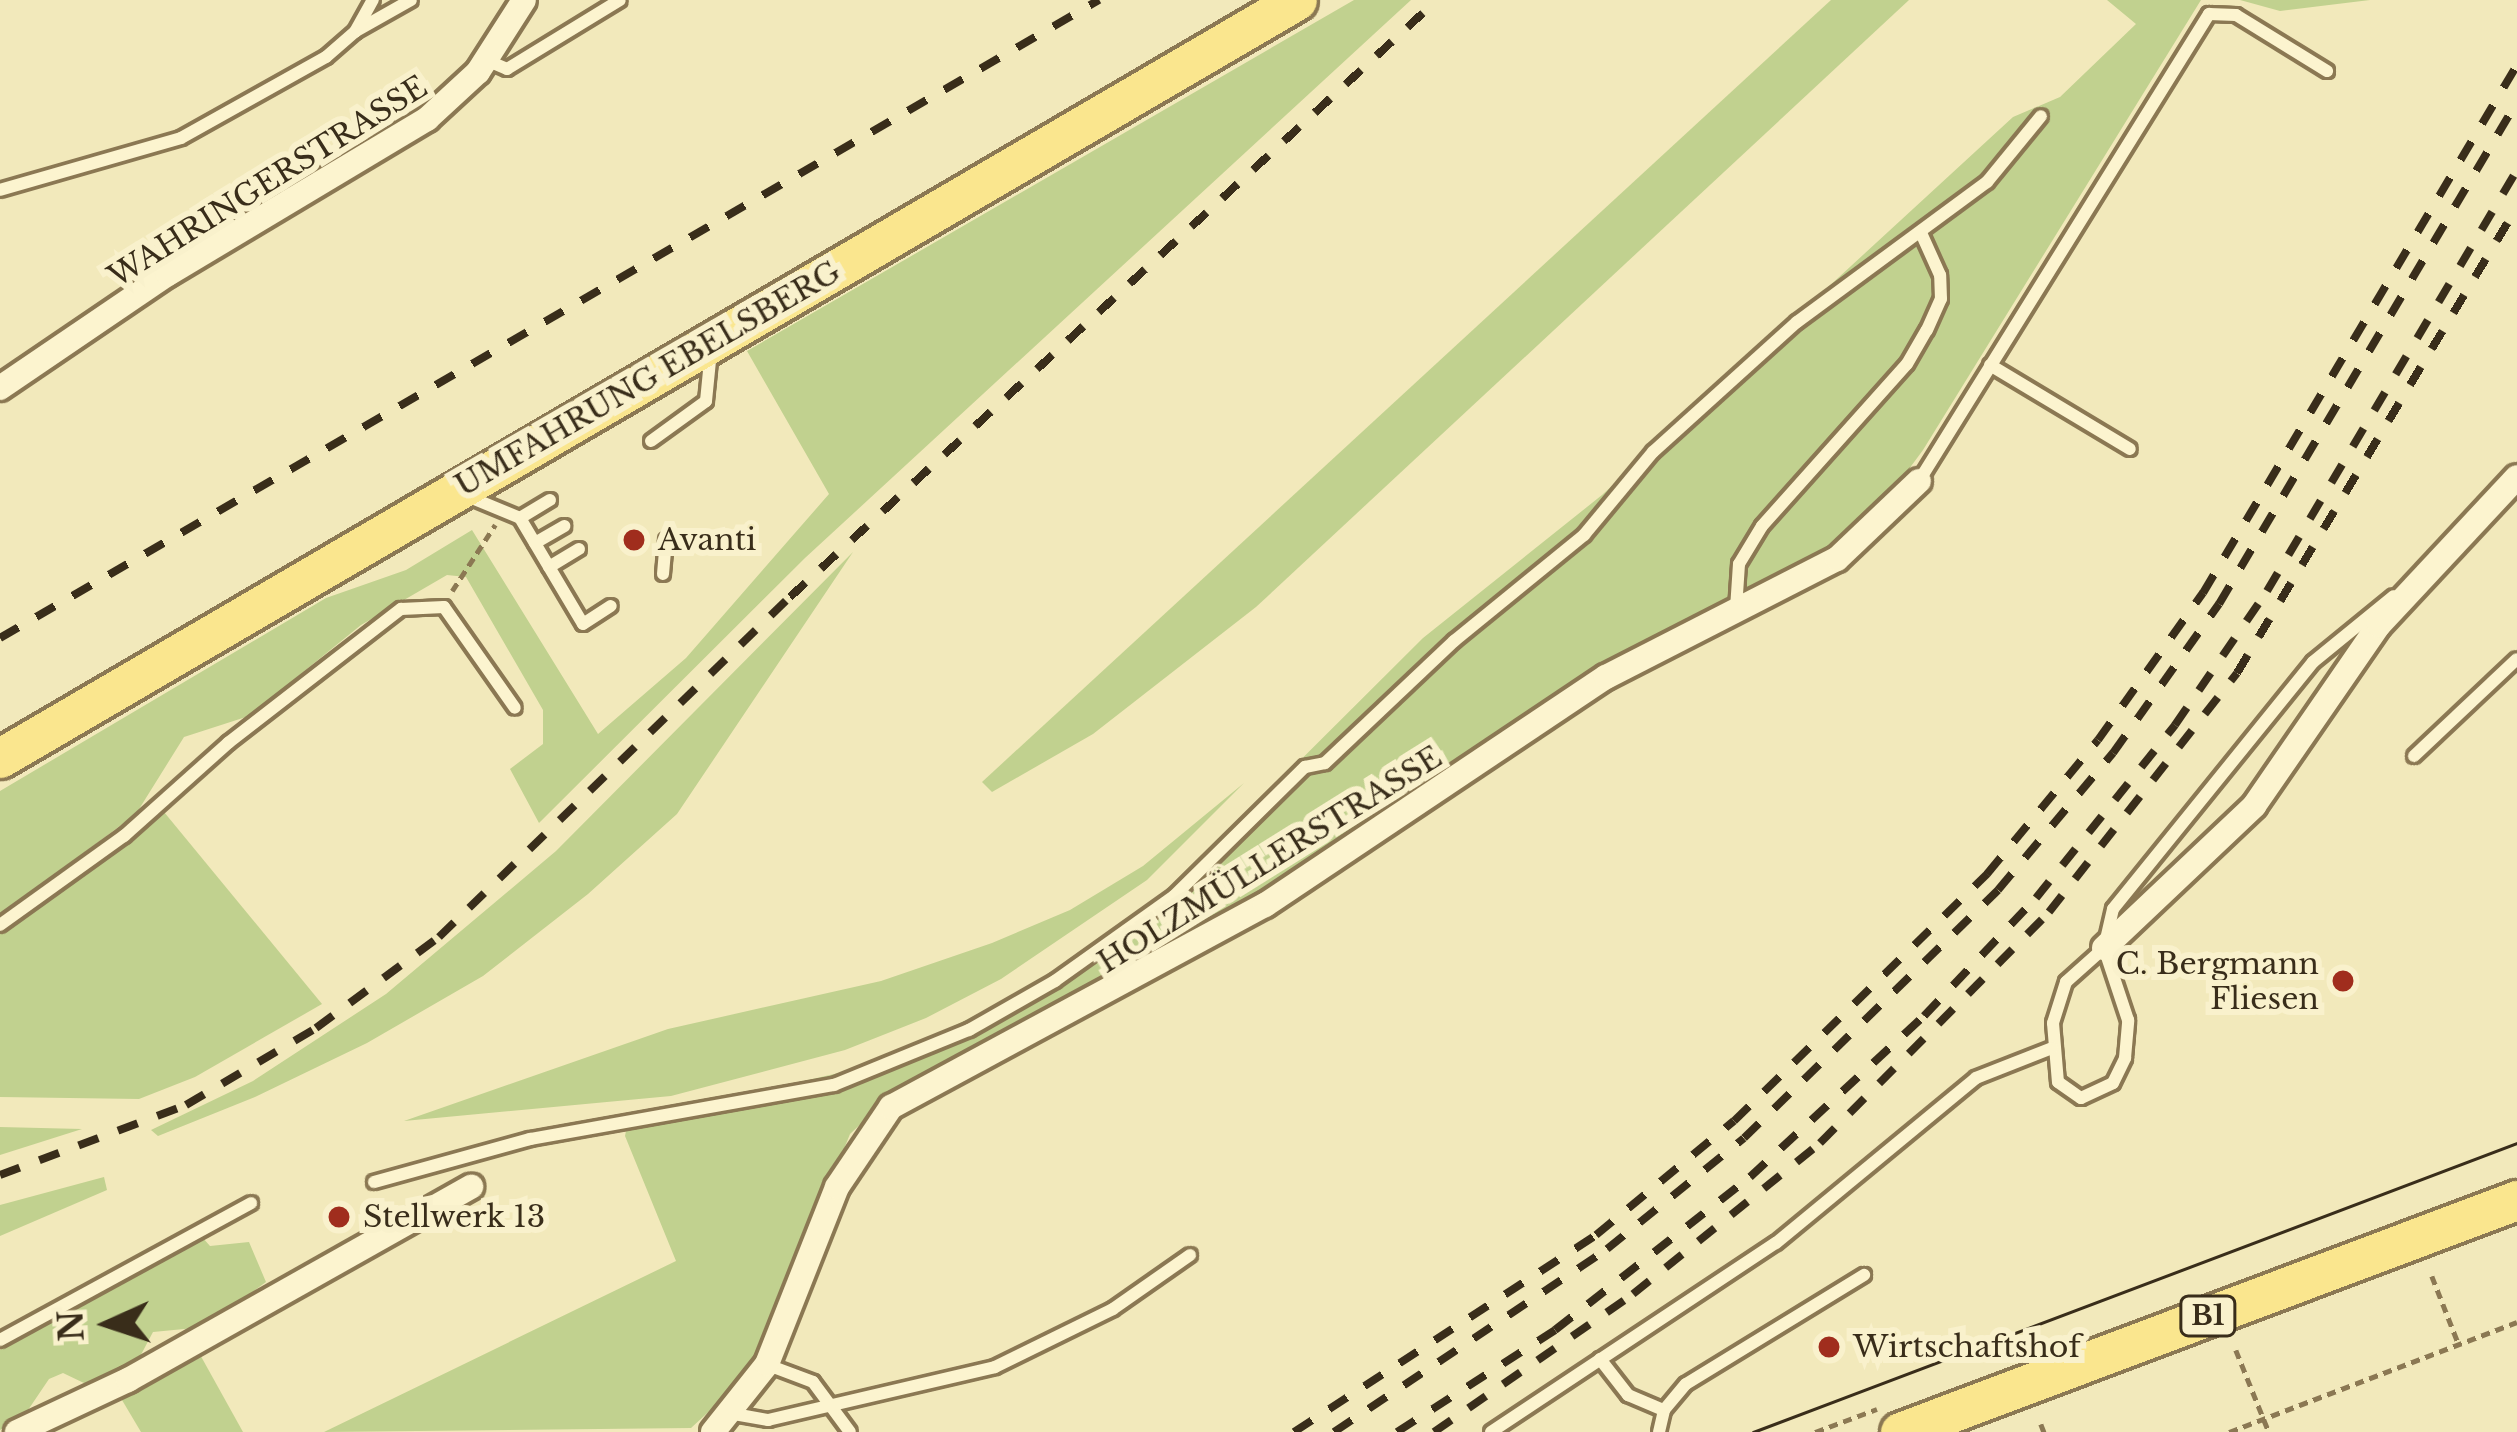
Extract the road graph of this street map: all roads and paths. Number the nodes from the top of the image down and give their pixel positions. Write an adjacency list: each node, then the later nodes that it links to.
1 (373, 0): 6 (lane)
2 (410, 0): 6 (lane)
3 (524, 0): 7 (street, WAHRINGERSTRASSE)
4 (620, 0): 7 (lane)
5 (1297, 0): 12 (main road, UMFAHRUNG EBELSBERG)
6 (355, 32): 10 (lane)
7 (485, 60): 14 (street, WAHRINGERSTRASSE)
8 (2327, 71): 13 (lane)
9 (2041, 116): 11 (lane)
10 (0, 190)
11 (1921, 233): 32 (lane); 40 (lane)
12 (712, 342): 15 (lane); 19 (main road, UMFAHRUNG EBELSBERG)
13 (1990, 364): 16 (lane); 18 (lane)
14 (0, 388)
15 (651, 441)
16 (2130, 449)
17 (2517, 477): 29 (street)
18 (1918, 481): 32 (street, HOLZMÜLLERSTRASSE)
19 (455, 491): 21 (lane); 36 (main road, UMFAHRUNG EBELSBERG)
20 (550, 500): 22 (lane)
21 (504, 511): 22 (lane); 31 (path)
22 (520, 518): 25 (lane)
23 (565, 526): 25 (lane)
24 (666, 540): 28 (lane)
25 (535, 543): 27 (lane)
26 (579, 549): 27 (lane)
27 (549, 567): 30 (lane)
28 (663, 574)
29 (2414, 582): 38 (street); 38 (lane)
30 (611, 606)
31 (444, 607): 34 (lane); 37 (lane)
32 (1736, 609): 52 (street, HOLZMÜLLERSTRASSE)
33 (2517, 659): 35 (lane)
34 (515, 708)
35 (2414, 756)
36 (0, 758)
37 (0, 925)
38 (2104, 947): 39 (lane); 39 (lane)
39 (2052, 1048): 51 (lane)
40 (374, 1182)
41 (471, 1187): 58 (street)
42 (2517, 1201): 63 (main road, B1)
43 (251, 1203): 48 (lane)
44 (1190, 1255): 53 (lane)
45 (1864, 1275): 54 (lane)
46 (2432, 1276): 49 (path)
47 (2517, 1322): 49 (path)
48 (0, 1340)
49 (2459, 1345): 56 (path)
50 (2236, 1350): 56 (path)
51 (1600, 1359): 54 (lane); 61 (lane)
52 (767, 1364): 53 (lane); 55 (street, HOLZMÜLLERSTRASSE)
53 (836, 1406): 55 (lane); 60 (lane)
54 (1664, 1410): 62 (lane)
55 (734, 1414): 59 (street, HOLZMÜLLERSTRASSE)
56 (2264, 1419): 65 (path); 66 (path)
57 (2041, 1424): 64 (path)
58 (17, 1432)
59 (712, 1432)
60 (850, 1432)
61 (1491, 1432)
62 (1659, 1432)
63 (1900, 1432)
64 (2044, 1432)
65 (2229, 1432)
66 (2269, 1432)

